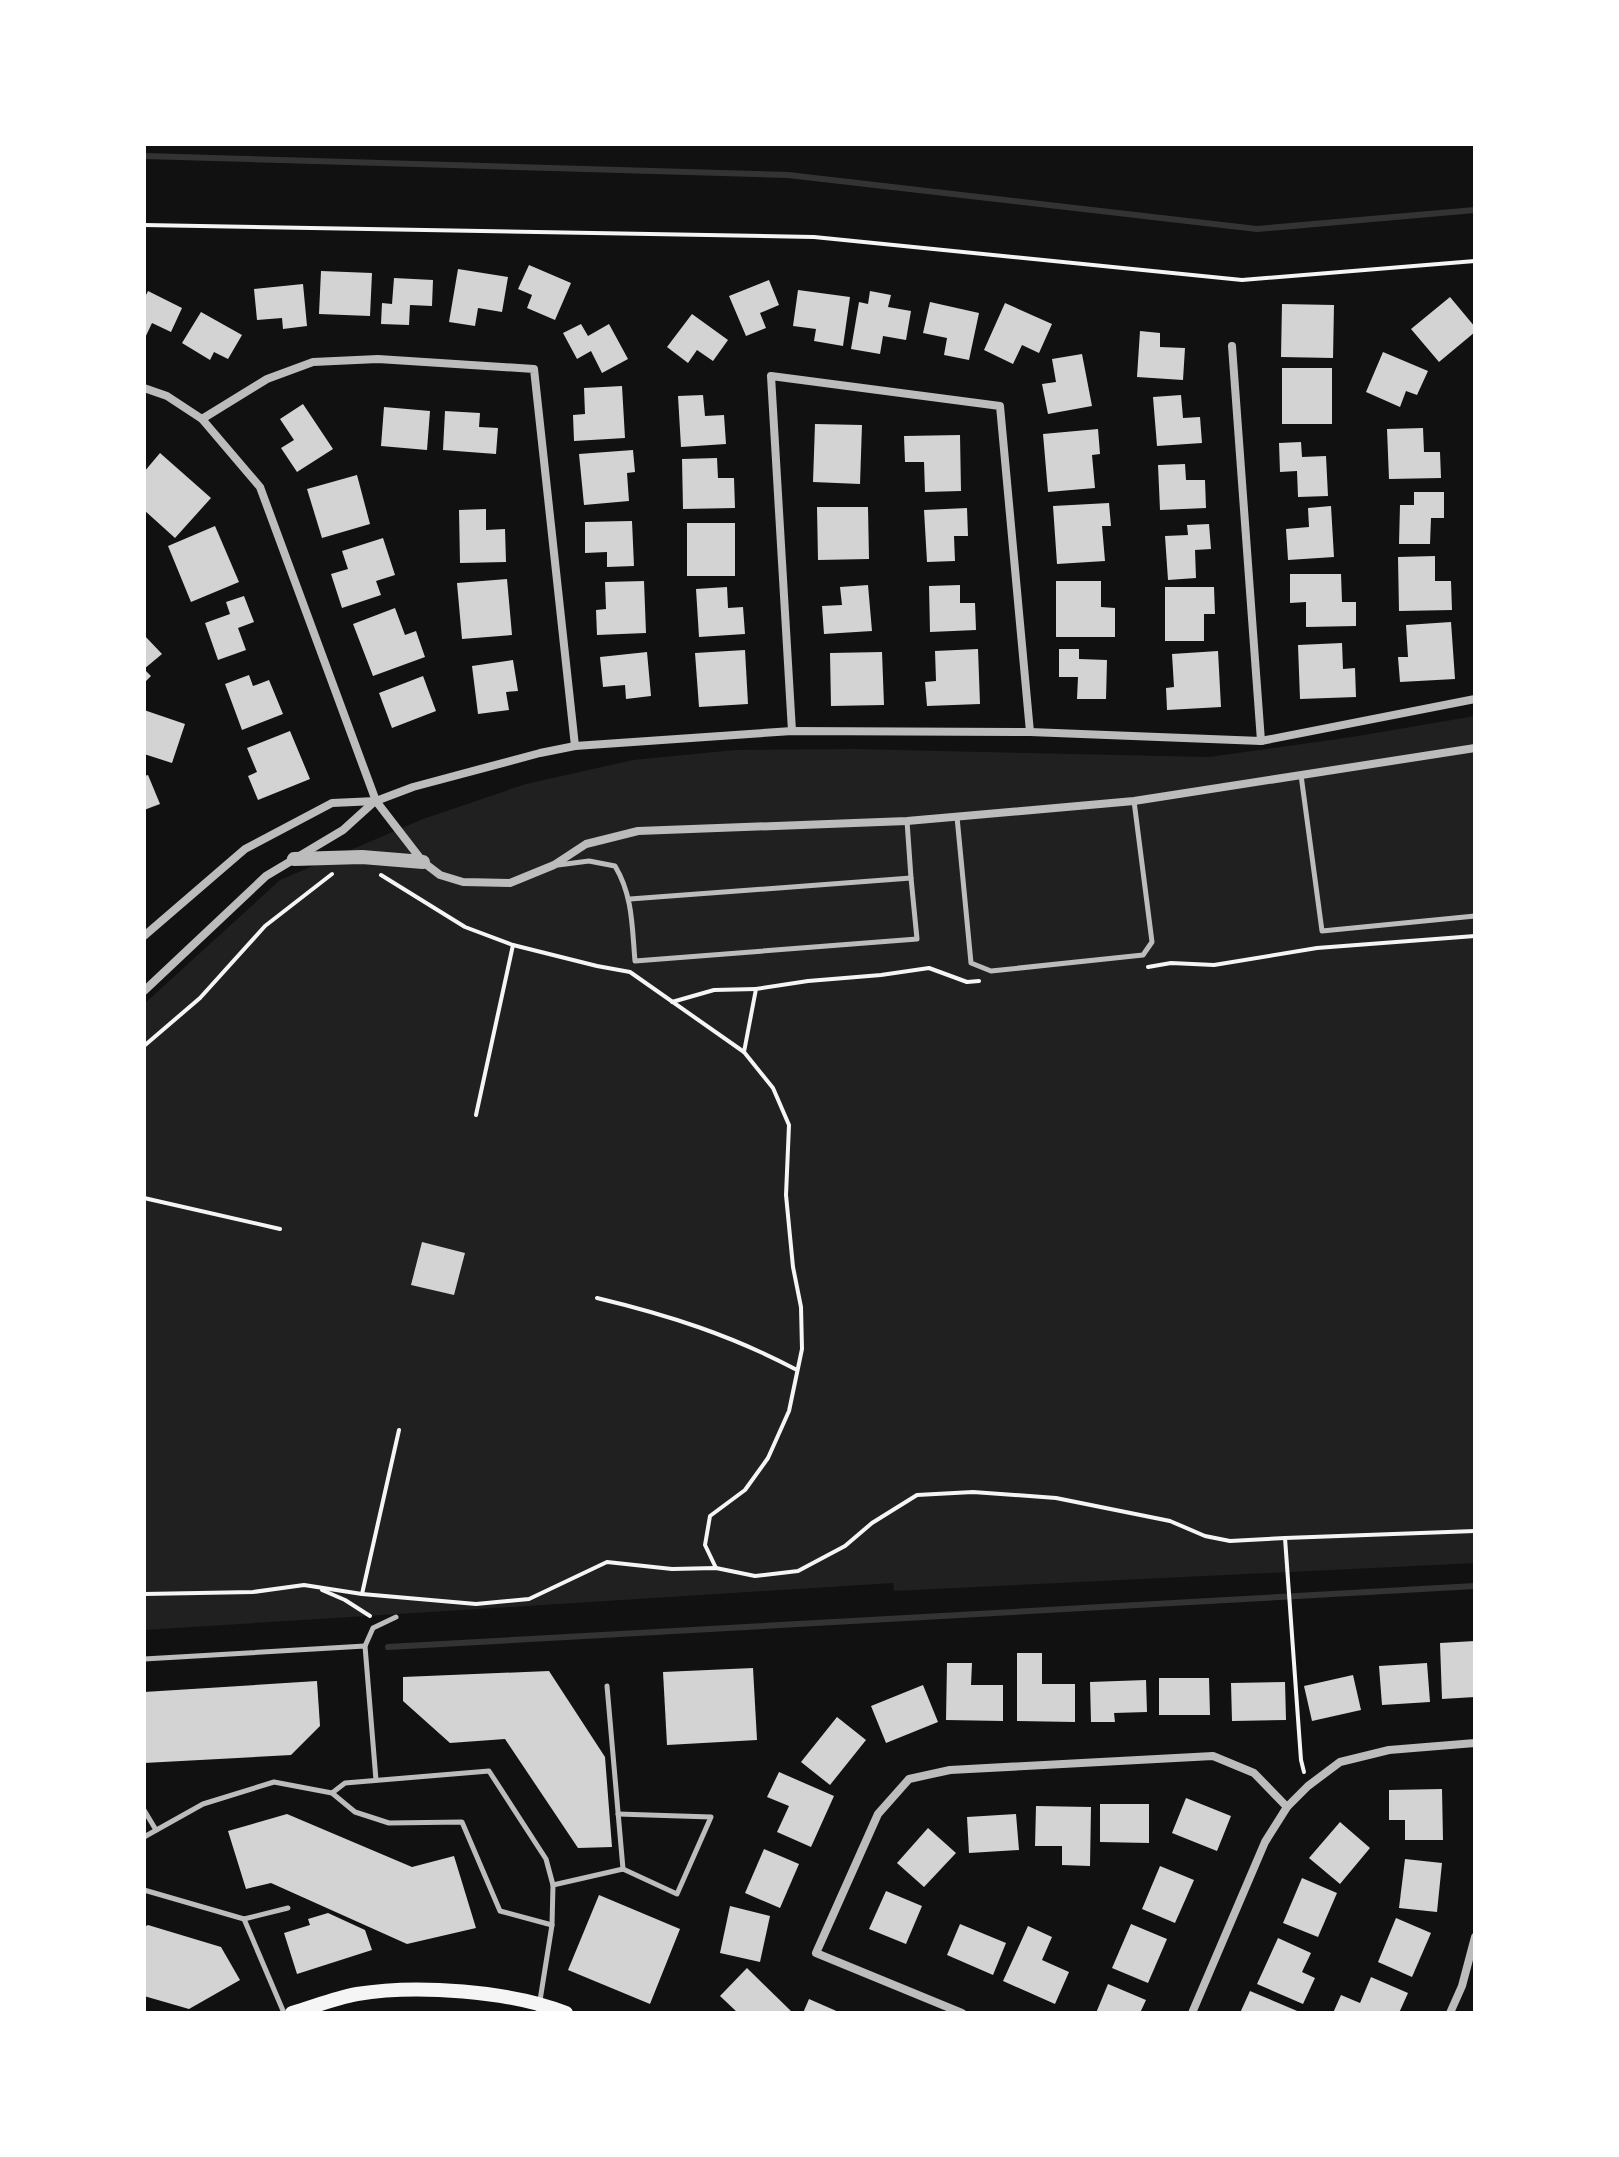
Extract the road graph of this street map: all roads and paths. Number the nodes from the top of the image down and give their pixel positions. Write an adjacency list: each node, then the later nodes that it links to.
1 (144, 225): 2 (path)
2 (1475, 261)
3 (1232, 346): 9 (street)
4 (144, 388): 5 (street)
5 (202, 419): 10 (street); 13 (street)
6 (1475, 699): 9 (street)
7 (792, 731): 8 (street); 8 (street); 10 (street)
8 (1030, 732): 9 (street)
9 (1261, 741)
10 (575, 746): 13 (street)
11 (1475, 748): 12 (street)
12 (1301, 775): 14 (street); 24 (lane)
13 (376, 801): 17 (street); 18 (street); 25 (street)
14 (1134, 801): 15 (street); 15 (lane)
15 (957, 817): 16 (street)
16 (907, 821): 19 (street); 22 (lane)
17 (294, 859): 18 (street); 31 (street)
18 (423, 862): 19 (street)
19 (554, 865): 23 (lane)
20 (333, 873): 33 (path)
21 (369, 874): 27 (path)
22 (911, 878): 23 (lane); 23 (lane)
23 (630, 899)
24 (1475, 916)
25 (144, 936)
26 (1475, 936): 28 (path)
27 (513, 945): 32 (path); 35 (path)
28 (1135, 968)
29 (981, 980): 30 (path)
30 (756, 989): 32 (path); 34 (path)
31 (144, 991)
32 (672, 1002): 34 (path)
33 (144, 1046)
34 (744, 1052): 39 (path)
35 (476, 1115)
36 (144, 1198): 37 (path)
37 (280, 1229)
38 (597, 1298): 39 (path)
39 (797, 1370): 43 (path)
40 (399, 1430): 46 (path)
41 (1475, 1531): 42 (path)
42 (1285, 1538): 43 (path); 54 (path)
43 (716, 1568): 46 (path)
44 (316, 1587): 45 (path); 46 (path); 48 (path)
45 (144, 1594)
46 (362, 1594)
47 (396, 1617): 48 (lane)
48 (381, 1624): 49 (lane)
49 (365, 1646): 50 (lane); 53 (lane)
50 (144, 1659)
51 (607, 1686): 58 (lane)
52 (1475, 1743): 54 (street)
53 (376, 1780): 55 (lane); 62 (lane)
54 (1308, 1786): 56 (street)
55 (332, 1793): 59 (lane); 66 (lane)
56 (1287, 1807): 72 (street); 73 (street)
57 (144, 1810): 59 (lane)
58 (618, 1814): 61 (lane); 61 (lane)
59 (156, 1830): 60 (lane)
60 (144, 1837)
61 (623, 1869): 62 (lane)
62 (553, 1885): 66 (lane)
63 (144, 1890): 65 (lane)
64 (288, 1908): 65 (lane)
65 (244, 1919): 69 (lane)
66 (552, 1925): 68 (lane)
67 (1475, 1937): 74 (street)
68 (540, 2010): 70 (main road); 71 (main road)
69 (284, 2013)
70 (292, 2013)
71 (566, 2013)
72 (962, 2013)
73 (1192, 2013)
74 (1450, 2013)

